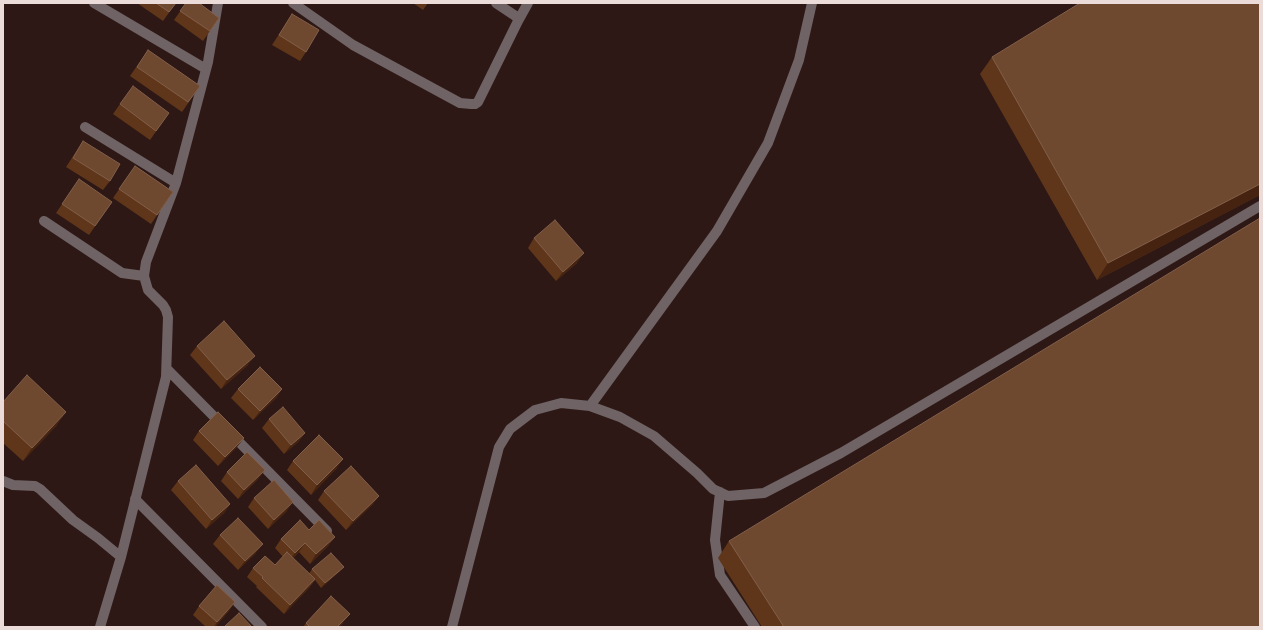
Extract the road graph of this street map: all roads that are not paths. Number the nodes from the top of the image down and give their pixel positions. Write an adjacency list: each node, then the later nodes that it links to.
1 (94, 3): 8 (street)
2 (218, 3): 8 (street)
3 (293, 3): 7 (street)
4 (496, 3): 7 (street)
5 (528, 3): 7 (street)
6 (812, 3): 15 (street)
7 (518, 21)
8 (206, 69): 10 (street)
9 (85, 127): 10 (street)
10 (176, 184): 13 (street)
11 (1260, 206): 17 (street)
12 (44, 221): 13 (street)
13 (144, 276): 14 (street)
14 (167, 369): 18 (street); 19 (street)
15 (590, 406): 17 (street); 23 (street)
16 (3, 480): 20 (street)
17 (720, 492): 24 (street)
18 (135, 499): 20 (street); 22 (street)
19 (334, 538)
20 (121, 557): 21 (street)
21 (100, 627)
22 (262, 627)
23 (452, 627)
24 (755, 627)

